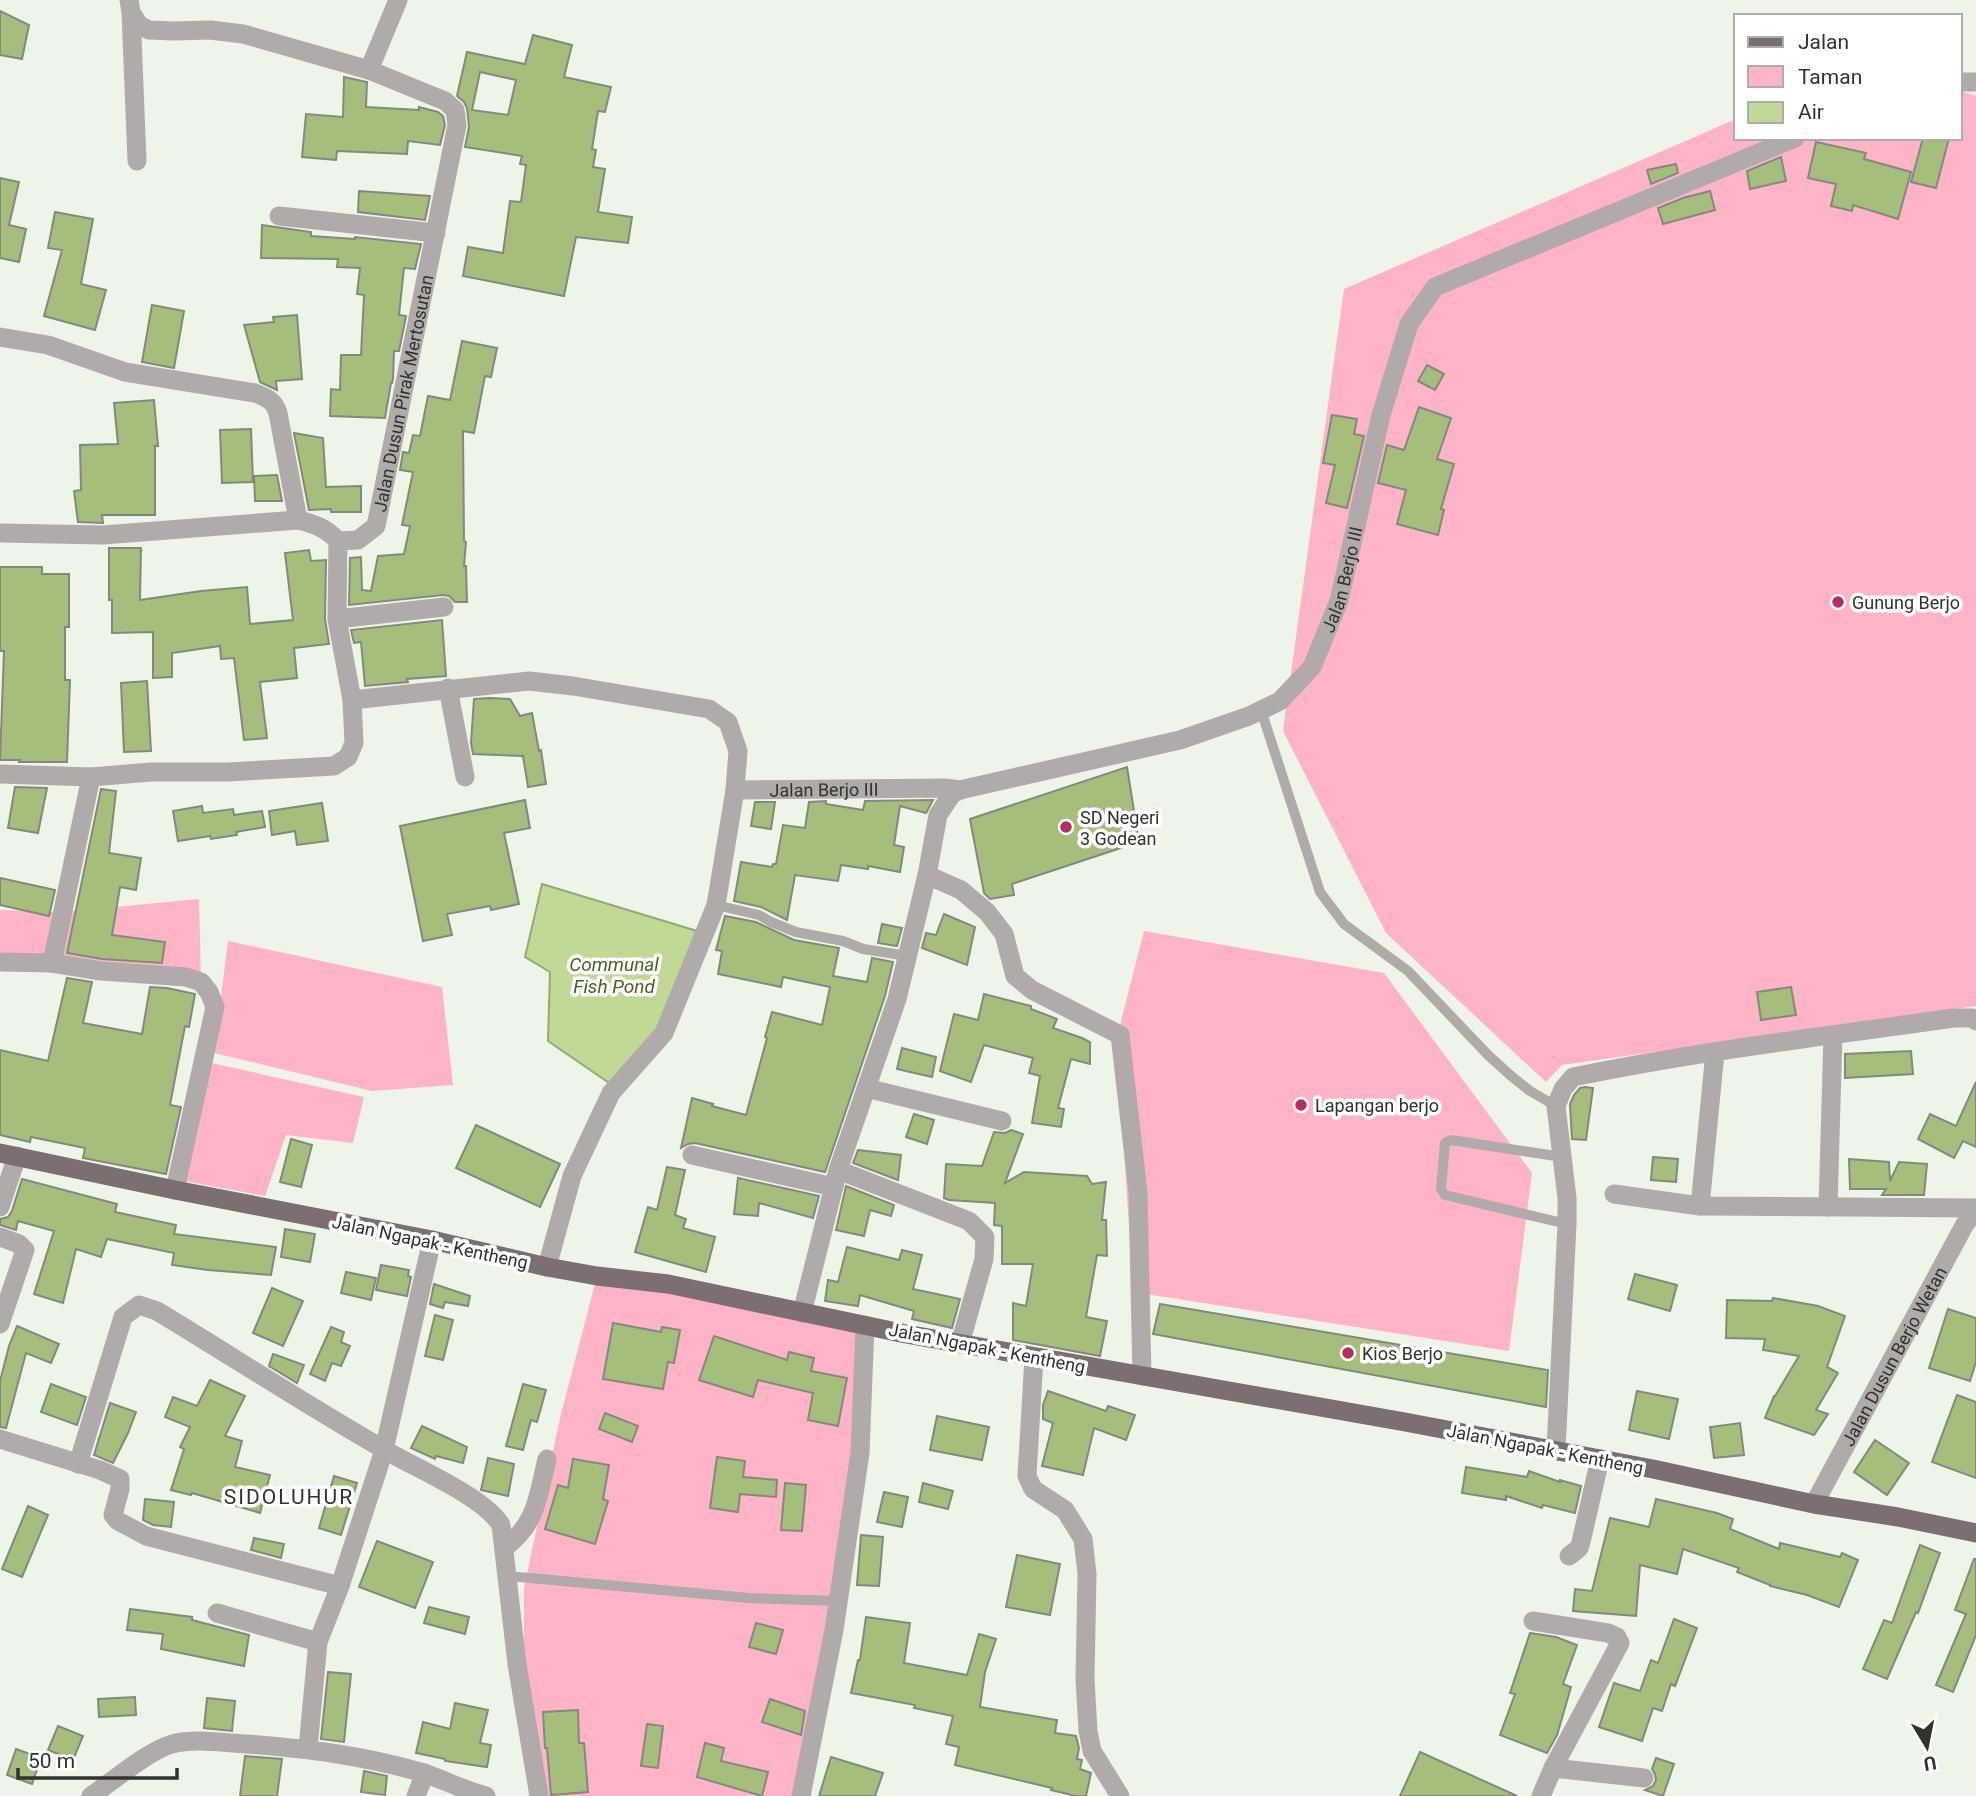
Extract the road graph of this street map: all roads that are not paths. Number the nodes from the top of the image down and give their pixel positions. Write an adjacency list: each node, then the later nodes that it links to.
1 (398, 0): 3 (street)
2 (130, 6): 3 (street); 5 (street)
3 (369, 71): 7 (street, Jalan Dusun Pirak Mertosutan)
4 (1790, 140): 16 (street, Jalan Berjo III)
5 (137, 161)
6 (279, 216): 7 (street)
7 (436, 233): 11 (street, Jalan Dusun Pirak Mertosutan)
8 (0, 337): 9 (street)
9 (298, 520): 10 (street); 11 (street)
10 (0, 533)
11 (338, 541): 13 (street)
12 (444, 607): 13 (street)
13 (337, 619): 15 (street)
14 (448, 688): 15 (street); 19 (street); 20 (street)
15 (352, 699): 18 (street)
16 (1261, 710): 21 (street, Jalan Berjo III); 31 (lane)
17 (0, 774): 18 (street)
18 (91, 777): 26 (street)
19 (466, 777)
20 (734, 790): 21 (street, Jalan Berjo III); 23 (street)
21 (960, 790): 22 (street)
22 (927, 875): 24 (street); 52 (street)
23 (716, 905): 24 (lane); 46 (street)
24 (908, 956): 30 (street)
25 (0, 961): 26 (street)
26 (52, 963): 37 (street)
27 (1976, 1021): 28 (street)
28 (1833, 1035): 29 (street); 41 (street)
29 (1715, 1052): 31 (street); 39 (street)
30 (866, 1088): 32 (street); 36 (street)
31 (1556, 1106): 35 (street)
32 (1002, 1121)
33 (9, 1155): 37 (main road, Jalan Ngapak - Kentheng); 40 (street)
34 (692, 1156): 36 (street)
35 (1562, 1157): 43 (street); 43 (lane)
36 (836, 1178): 47 (street); 50 (street)
37 (175, 1190): 45 (main road, Jalan Ngapak - Kentheng)
38 (1614, 1194): 39 (street)
39 (1700, 1206): 41 (street)
40 (0, 1207)
41 (1828, 1207): 42 (street)
42 (1973, 1217): 59 (street, Jalan Dusun Berjo Wetan)
43 (1567, 1224): 55 (street)
44 (0, 1237): 48 (street)
45 (432, 1240): 46 (main road, Jalan Ngapak - Kentheng); 54 (street)
46 (547, 1267): 47 (main road, Jalan Ngapak - Kentheng)
47 (802, 1313): 49 (main road, Jalan Ngapak - Kentheng)
48 (0, 1324)
49 (865, 1325): 50 (main road, Jalan Ngapak - Kentheng); 65 (street)
50 (960, 1344): 51 (main road, Jalan Ngapak - Kentheng)
51 (1034, 1357): 52 (main road, Jalan Ngapak - Kentheng); 78 (street)
52 (1142, 1376): 55 (main road, Jalan Ngapak - Kentheng)
53 (0, 1439): 58 (street)
54 (384, 1450): 58 (street); 61 (street); 64 (street)
55 (1556, 1451): 57 (main road, Jalan Ngapak - Kentheng)
56 (547, 1459): 61 (street)
57 (1600, 1459): 59 (main road, Jalan Ngapak - Kentheng); 62 (street)
58 (78, 1464): 64 (street)
59 (1814, 1504): 60 (main road, Jalan Ngapak - Kentheng)
60 (1975, 1530)
61 (504, 1548): 63 (street)
62 (1569, 1556)
63 (507, 1576): 65 (lane); 76 (street)
64 (340, 1586): 68 (street)
65 (838, 1601): 77 (street)
66 (217, 1613): 68 (street)
67 (1533, 1621): 70 (street)
68 (318, 1642): 69 (street)
69 (308, 1748): 71 (street); 73 (street)
70 (1553, 1768): 72 (street); 79 (street)
71 (425, 1773): 74 (street); 75 (street)
72 (1644, 1779)
73 (91, 1796)
74 (416, 1796)
75 (486, 1796)
76 (539, 1796)
77 (801, 1796)
78 (1120, 1796)
79 (1541, 1796)

